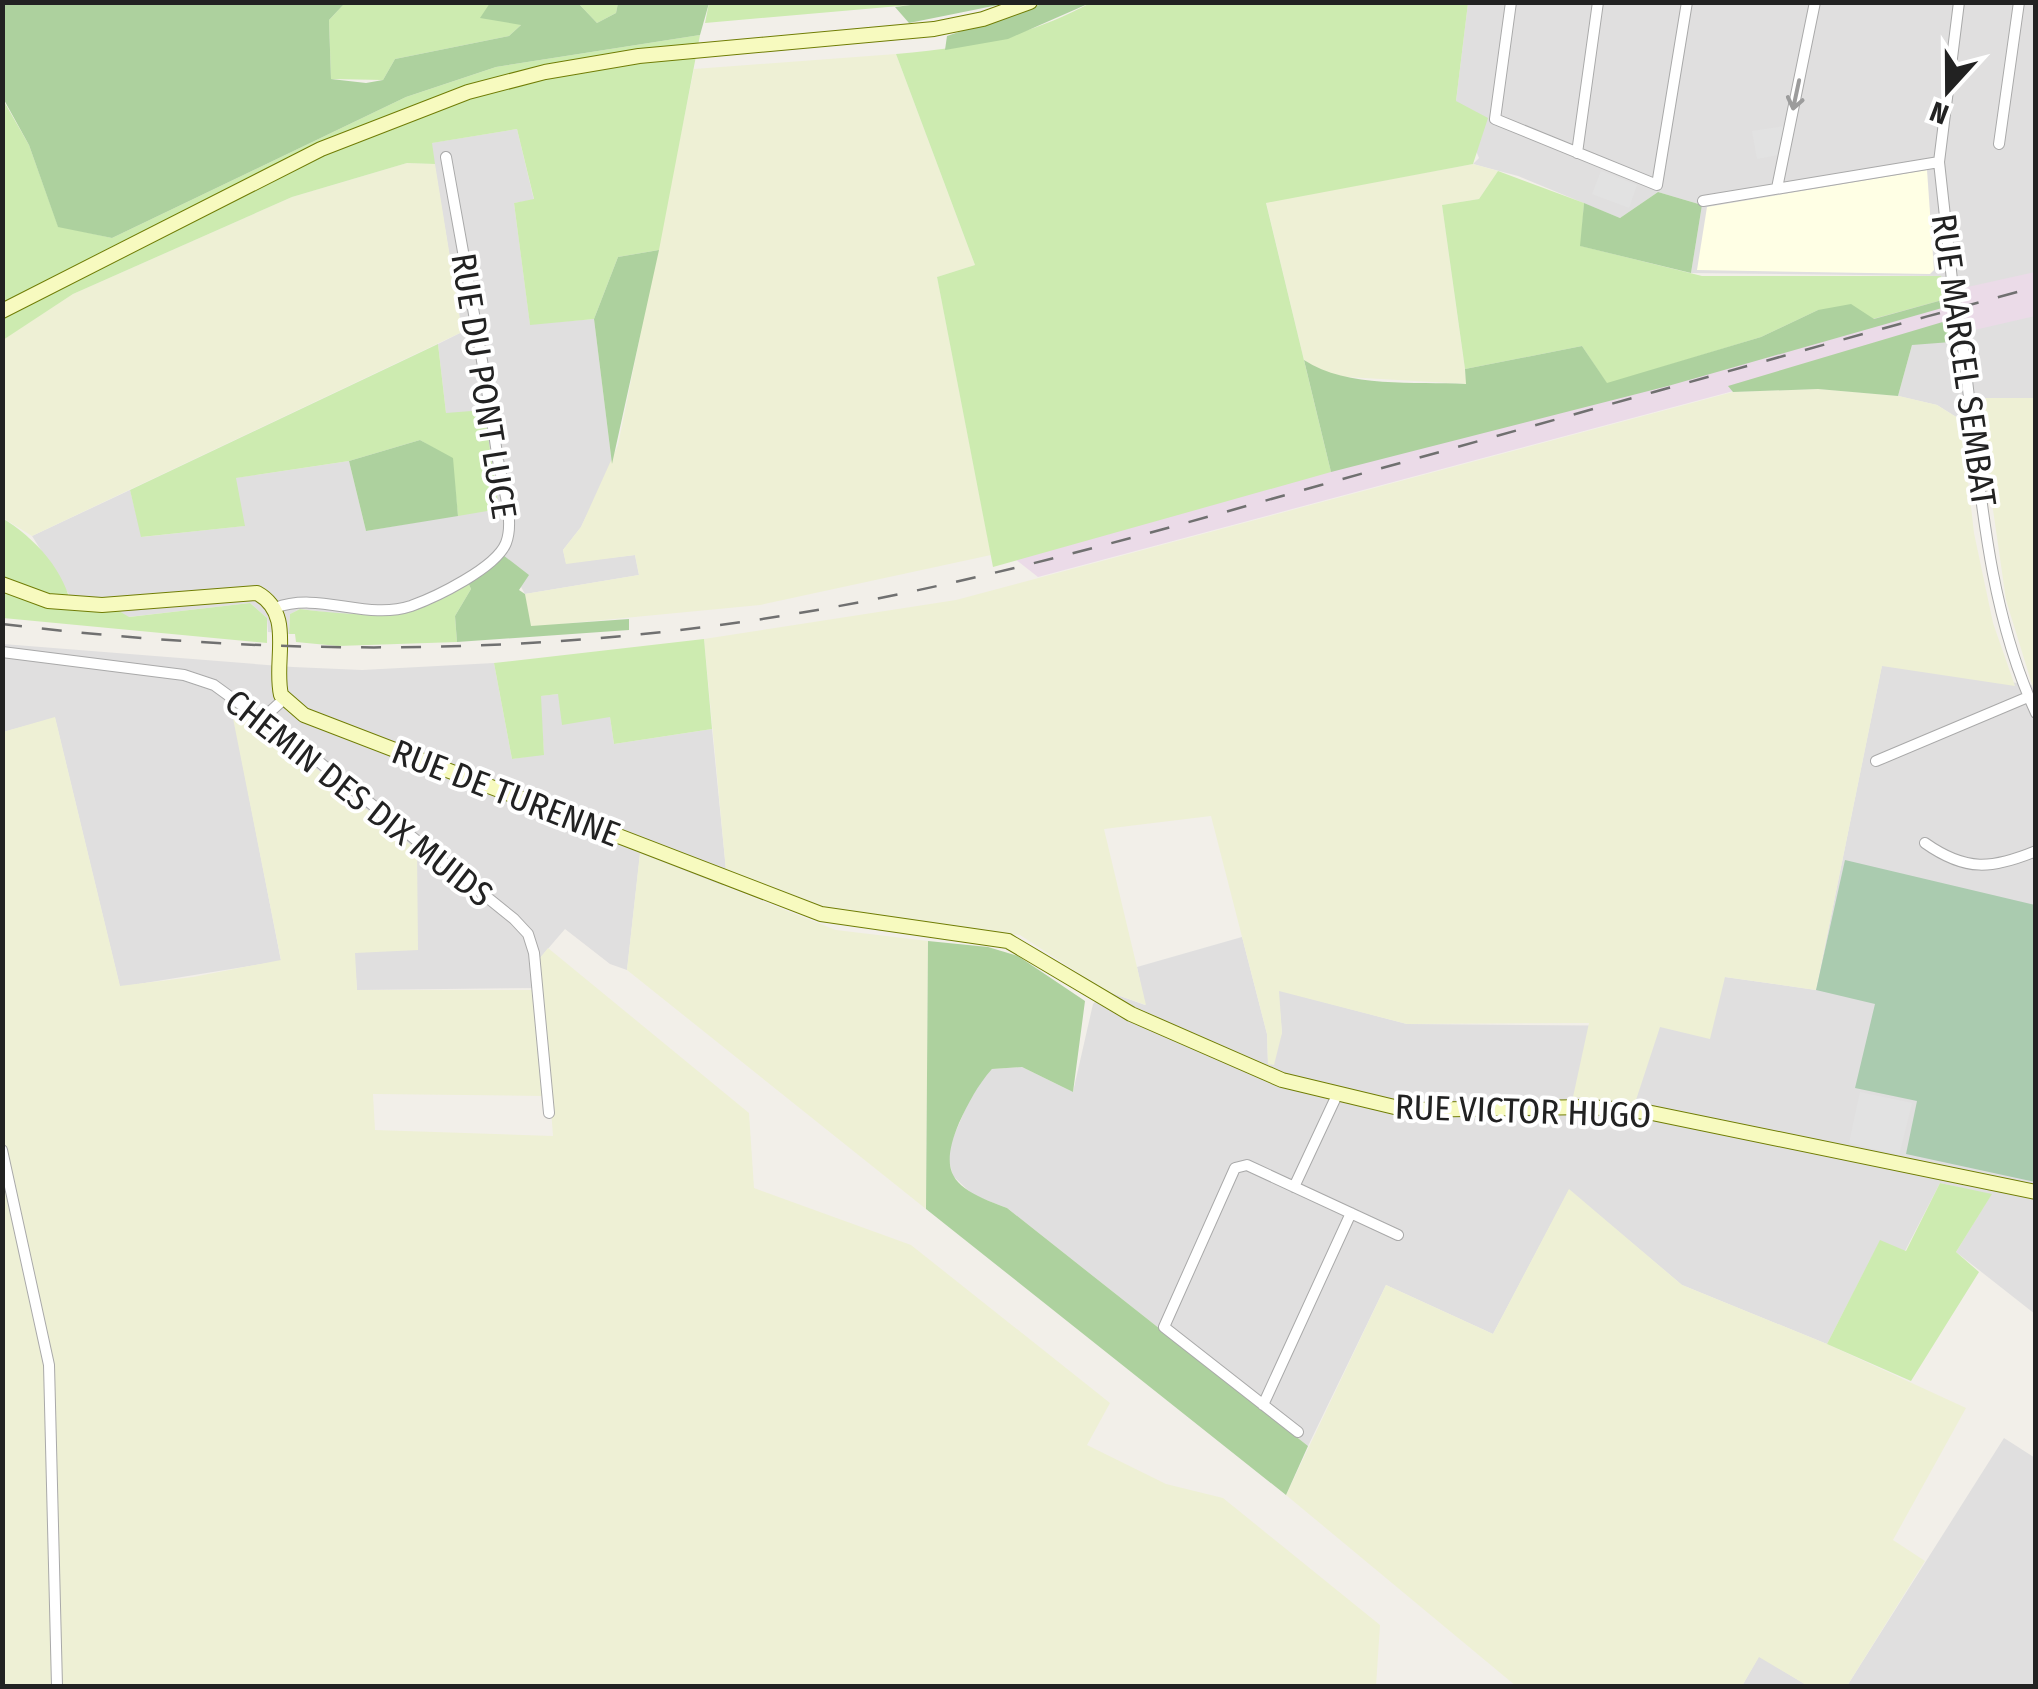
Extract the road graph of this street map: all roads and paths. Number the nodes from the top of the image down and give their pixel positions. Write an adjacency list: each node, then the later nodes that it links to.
1 (1030, 2): 14 (street)
2 (1511, 2): 9 (street)
3 (1598, 2): 9 (street)
4 (1687, 2): 9 (street)
5 (1814, 2): 12 (street, one-way to 12)
6 (1959, 2): 11 (street, RUE MARCEL SEMBAT)
7 (2019, 2): 8 (street)
8 (1998, 144)
9 (1577, 153)
10 (446, 158): 16 (street, RUE DU PONT LUCE)
11 (1939, 162): 12 (street); 18 (street, RUE MARCEL SEMBAT, bridge)
12 (1776, 188): 13 (street)
13 (1703, 201)
14 (2, 311)
15 (2, 584): 16 (street)
16 (275, 608): 19 (street)
17 (2, 652): 21 (street, CHEMIN DES DIX MUIDS)
18 (2028, 696): 20 (street, RUE MARCEL SEMBAT); 22 (street)
19 (284, 699): 21 (street); 25 (street, RUE DE TURENNE)
20 (2036, 712)
21 (262, 719): 27 (street, CHEMIN DES DIX MUIDS)
22 (1876, 761)
23 (1925, 843): 24 (street)
24 (2036, 851)
25 (1087, 988): 26 (street, RUE VICTOR HUGO)
26 (1337, 1096): 29 (street); 30 (street, RUE VICTOR HUGO)
27 (549, 1113)
28 (2, 1150): 35 (street)
29 (1294, 1187): 31 (street); 33 (street)
30 (2036, 1192)
31 (1351, 1213): 32 (street); 33 (street)
32 (1398, 1235)
33 (1263, 1405): 34 (street)
34 (1298, 1432)
35 (57, 1686)

